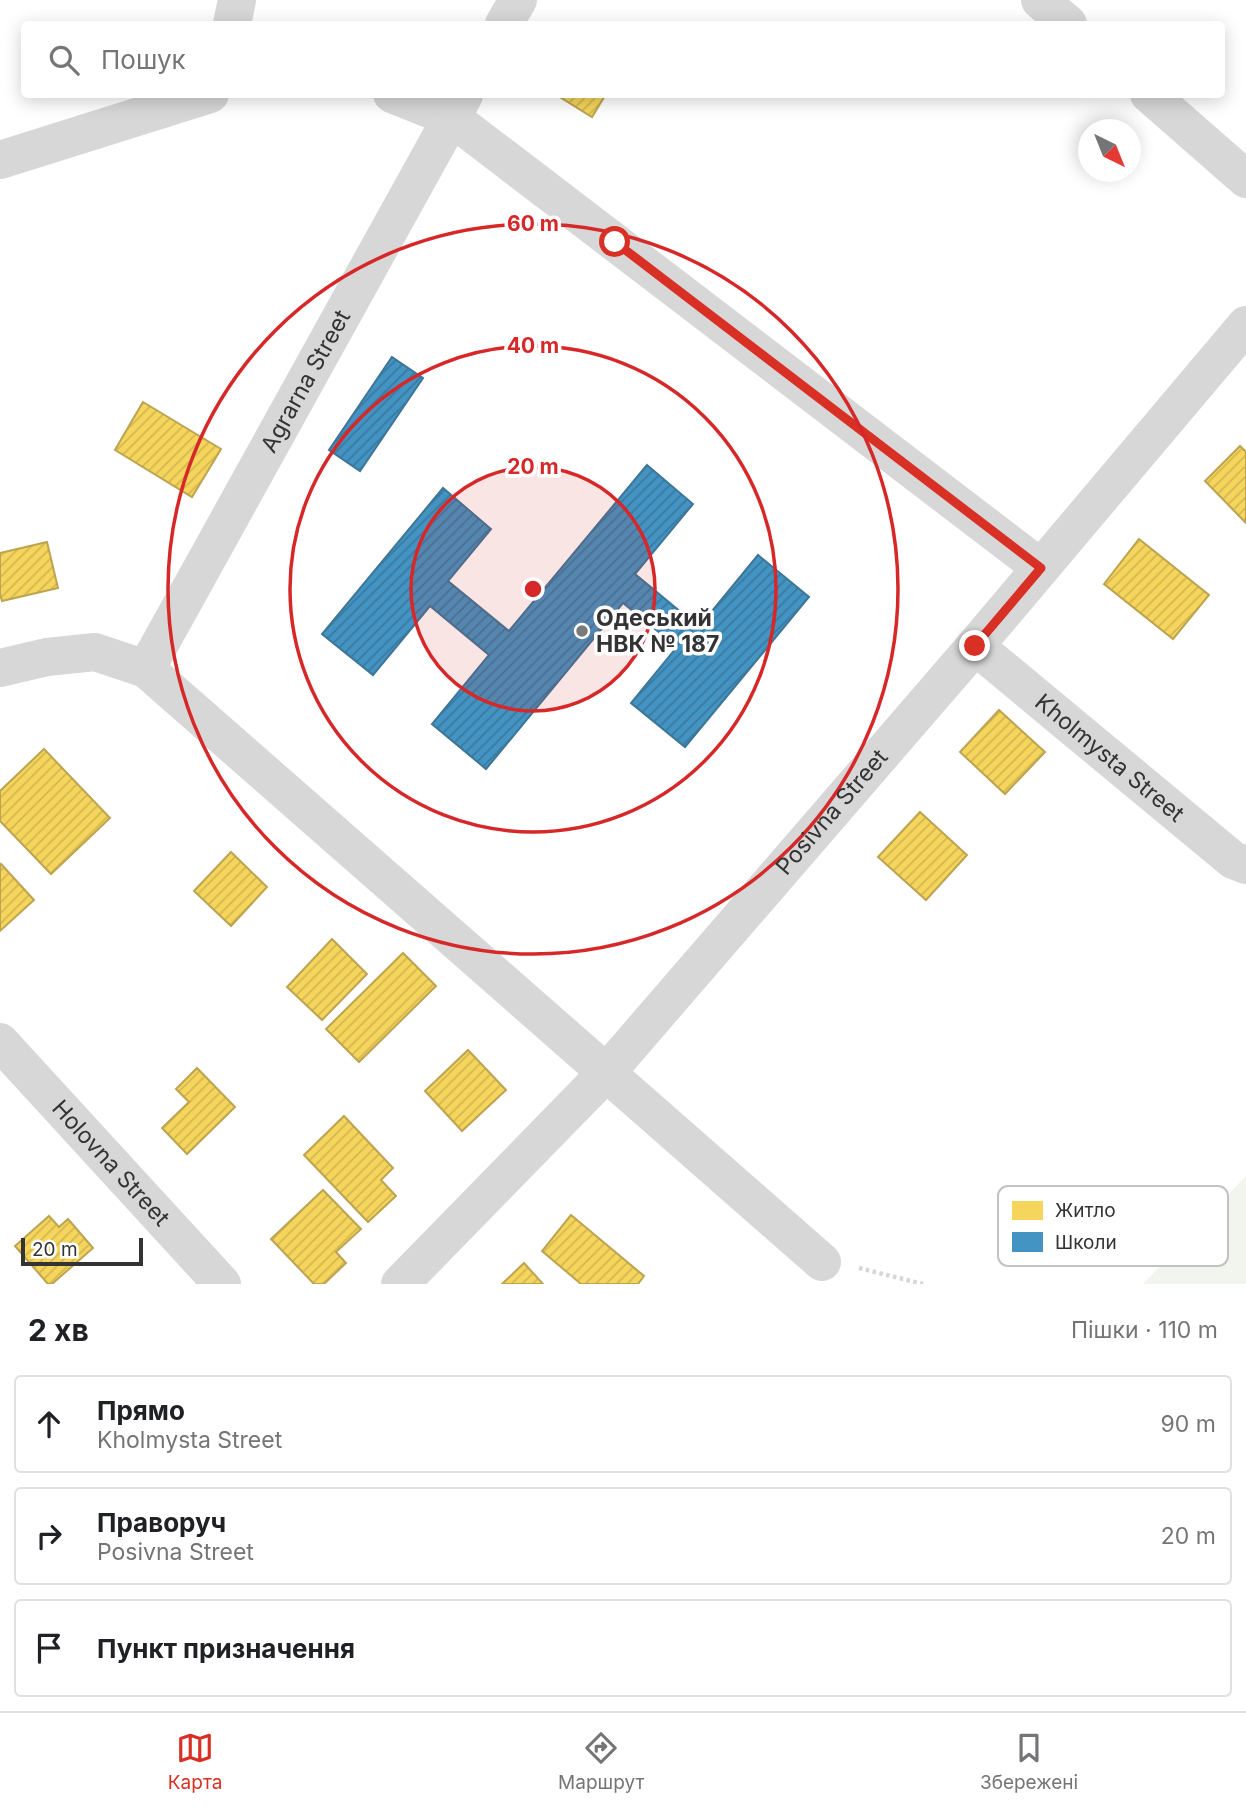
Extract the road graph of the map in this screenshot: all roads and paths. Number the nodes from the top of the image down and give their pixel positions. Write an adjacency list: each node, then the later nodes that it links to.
1 (237, 0): 4 (street)
2 (517, 0): 5 (street)
3 (1040, 0): 6 (street)
4 (233, 21)
5 (506, 21)
6 (1064, 21)
7 (197, 98): 11 (street)
8 (414, 98): 10 (street)
9 (1154, 98): 12 (street)
10 (458, 106): 14 (street); 17 (street, Agrarna Street)
11 (0, 160)
12 (1246, 179)
13 (1246, 325): 14 (street, Posivna Street)
14 (1041, 568): 15 (street, Posivna Street)
15 (975, 646): 18 (street, Kholmysta Street); 20 (street, Posivna Street)
16 (0, 668): 17 (street)
17 (146, 669): 20 (street)
18 (1246, 865)
19 (0, 1042): 22 (street, Holovna Street)
20 (607, 1072): 21 (street); 23 (street, Posivna Street)
21 (822, 1262): 24 (path)
22 (222, 1284)
23 (400, 1284)
24 (923, 1284)

